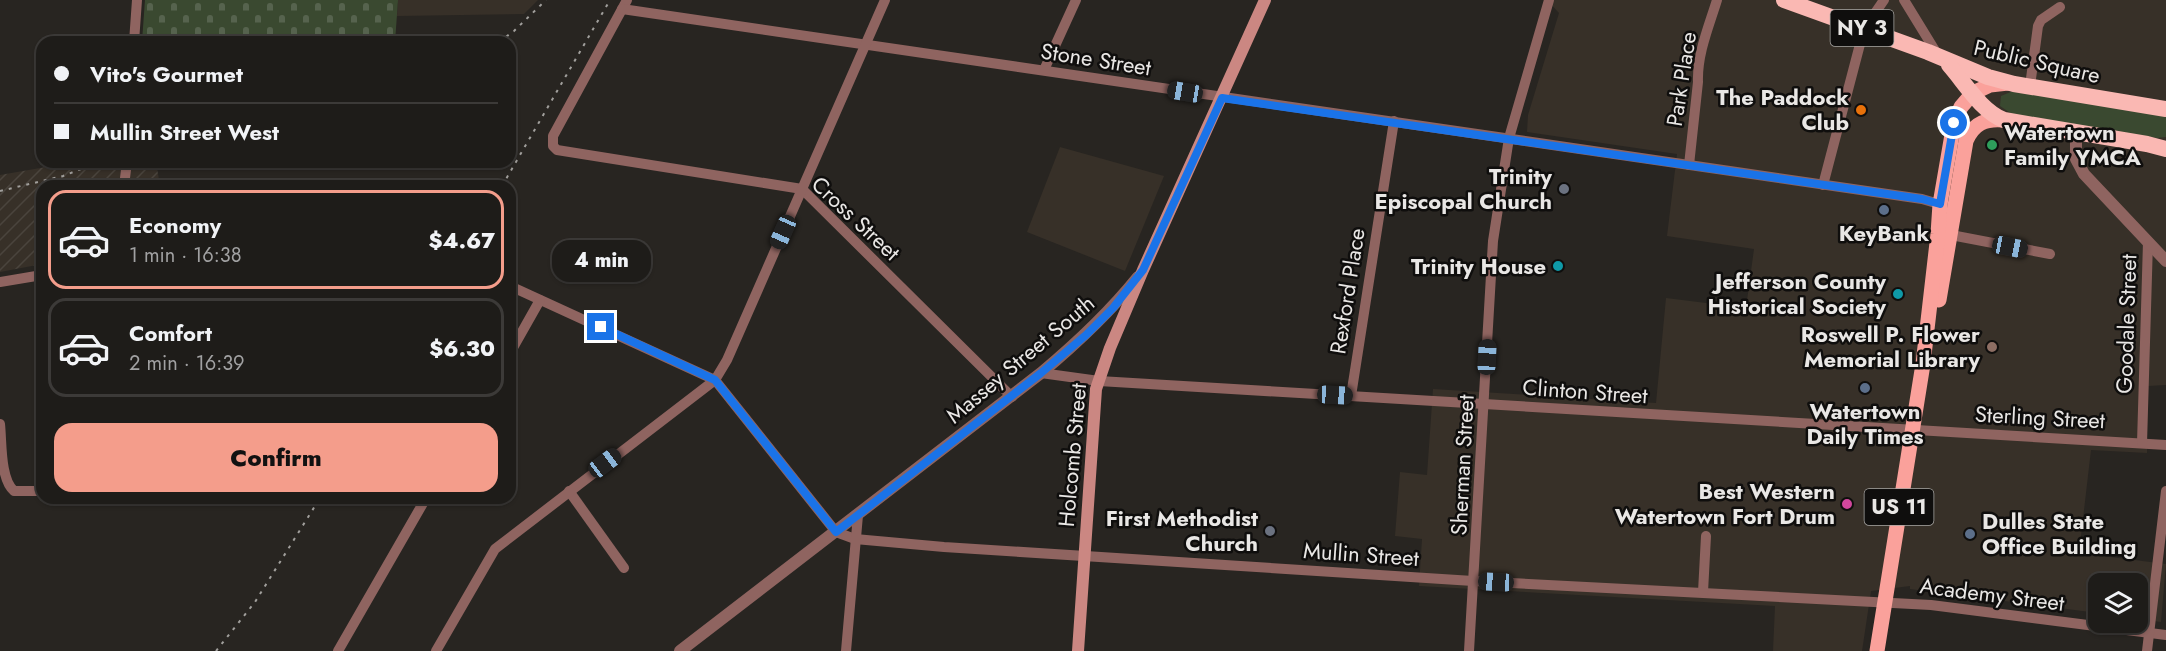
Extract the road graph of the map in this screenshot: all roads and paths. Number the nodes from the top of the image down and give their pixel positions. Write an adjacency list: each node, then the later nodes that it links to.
1 (137, 0): 13 (street)
2 (885, 0): 14 (street)
3 (1076, 0): 16 (street)
4 (1265, 0): 19 (main road, Massey Street South)
5 (1549, 0): 25 (street, Sherman Street)
6 (1717, 0): 27 (street, Park Place)
7 (1784, 0): 12 (highway, NY 3)
8 (1884, 0): 12 (street)
9 (1904, 0): 15 (street)
10 (624, 4): 14 (street, Stone Street); 29 (street, Cross Street)
11 (2060, 7): 17 (street)
12 (1864, 29): 15 (highway, NY 3); 28 (street)
13 (134, 36)
14 (866, 44): 16 (street, Stone Street); 29 (street)
15 (1939, 57): 17 (highway, Public Square / NY 3); 18 (highway, Public Square / NY 3)
16 (1044, 70): 19 (street, Stone Street)
17 (2022, 85): 18 (main road); 20 (highway, Public Square); 22 (highway)
18 (1973, 93): 21 (highway, Public Square / NY 3); 30 (main road, US 11)
19 (1222, 98): 23 (street, Stone Street); 35 (main road, Massey Street South)
20 (2166, 109)
21 (1982, 115): 22 (highway, Public Square / NY 3); 30 (main road, US 11)
22 (2004, 120): 24 (highway, Public Square)
23 (1394, 121): 25 (street, Stone Street); 45 (street, Rexford Place)
24 (2076, 132): 26 (highway, Public Square); 32 (street)
25 (1509, 138): 27 (street, Stone Street); 47 (street, Sherman Street)
26 (2166, 146)
27 (1689, 165): 28 (street, Stone Street)
28 (1823, 184): 30 (street, Stone Street)
29 (802, 189): 43 (street); 46 (street, Cross Street)
30 (1947, 206): 31 (main road, US 11); 41 (main road, US 11)
31 (1951, 235): 33 (street); 41 (main road, US 11)
32 (2148, 242): 34 (street); 50 (street, Goodale Street)
33 (2050, 254)
34 (2166, 261)
35 (1143, 270): 42 (street, Massey Street South); 44 (main road, Holcomb Street)
36 (36, 276): 37 (street)
37 (0, 282)
38 (516, 289): 39 (street)
39 (540, 300): 40 (street); 43 (street)
40 (516, 342)
41 (1923, 364): 49 (main road, US 11)
42 (1041, 373): 44 (street, Clinton Street); 46 (street, Massey Street South)
43 (715, 380): 53 (street); 57 (street)
44 (1099, 381): 45 (street, Clinton Street); 60 (main road, Holcomb Street)
45 (1351, 396): 47 (street, Clinton Street)
46 (1012, 397): 56 (street, Massey Street South)
47 (1484, 404): 49 (street, Clinton Street); 62 (street, Sherman Street)
48 (0, 424): 52 (street)
49 (1912, 430): 50 (street, Sterling Street); 64 (main road, US 11)
50 (2142, 443): 51 (street, Sterling Street)
51 (2166, 445)
52 (36, 491)
53 (569, 491): 61 (street); 68 (street)
54 (2166, 491): 65 (street)
55 (423, 504): 67 (street)
56 (858, 515): 57 (street, Massey Street South); 59 (street)
57 (836, 532): 59 (street, Mullin Street); 69 (street, Massey Street South)
58 (1706, 536): 63 (street)
59 (855, 539): 60 (street, Mullin Street); 70 (street)
60 (1084, 556): 62 (street, Mullin Street); 71 (main road, Holcomb Street)
61 (624, 568)
62 (1473, 581): 63 (street, Mullin Street); 72 (street, Sherman Street)
63 (1703, 592): 64 (street, Mullin Street)
64 (1884, 603): 65 (street, Academy Street); 73 (main road, US 11)
65 (2149, 633): 66 (street, Academy Street); 74 (street)
66 (2166, 635)
67 (338, 651)
68 (436, 651)
69 (680, 651)
70 (846, 651)
71 (1078, 651)
72 (1469, 651)
73 (1877, 651)
74 (2147, 651)

